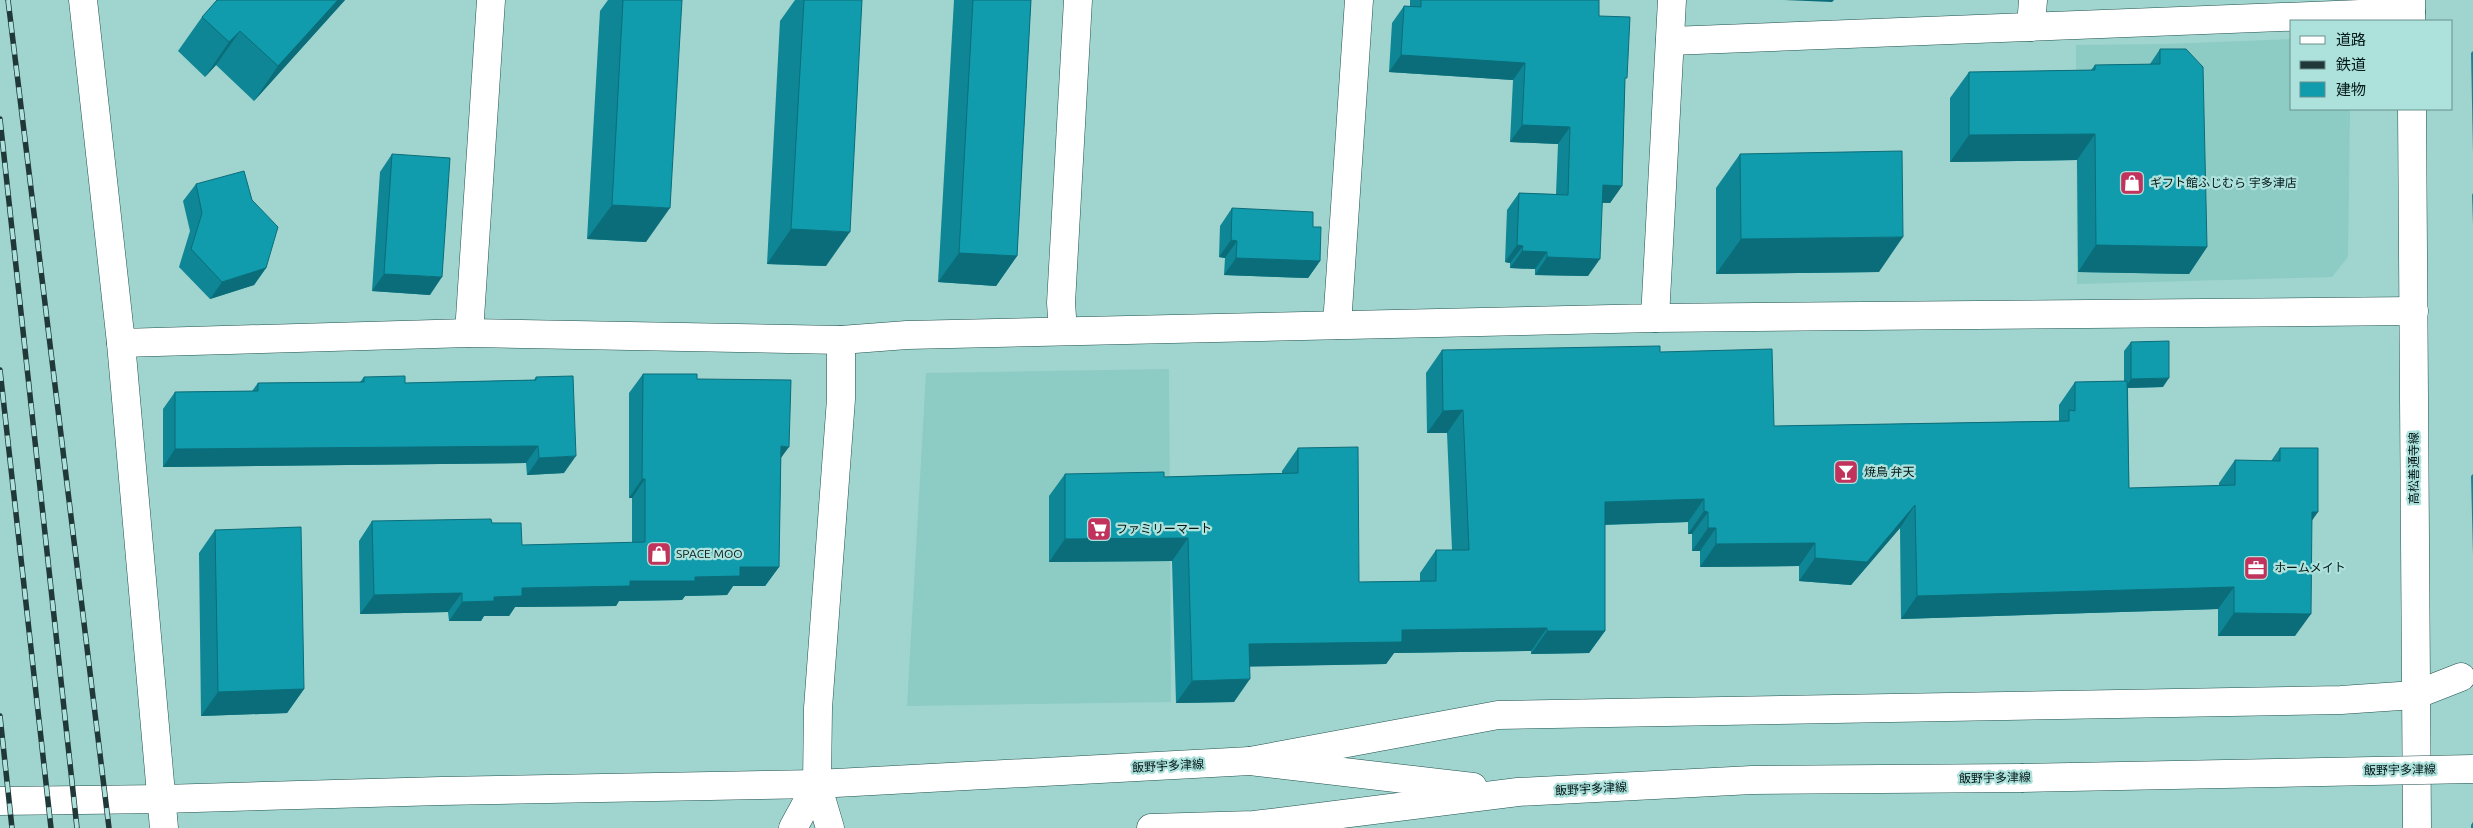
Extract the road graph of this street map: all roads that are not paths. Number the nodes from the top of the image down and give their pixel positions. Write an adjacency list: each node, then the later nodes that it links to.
1 (83, 0): 17 (street)
2 (491, 0): 15 (street)
3 (1078, 0): 14 (street)
4 (1358, 0): 13 (street)
5 (1672, 0): 9 (street)
6 (2033, 0): 8 (street)
7 (2411, 11): 8 (street)
8 (2031, 27): 9 (street)
9 (1670, 41): 12 (street)
10 (2412, 110): 11 (street, 高松善通寺線)
11 (2414, 310): 12 (street); 19 (street, 高松善通寺線)
12 (1655, 318): 13 (street)
13 (1337, 325): 14 (street)
14 (1063, 331): 16 (street)
15 (469, 333): 16 (street); 17 (street)
16 (841, 340): 22 (street)
17 (121, 343): 24 (street)
18 (2461, 677): 19 (street)
19 (2415, 695): 20 (street); 31 (street, 高松善通寺線)
20 (1250, 761): 22 (street, 飯野宇多津線); 23 (street, 飯野宇多津線)
21 (2473, 769): 23 (street, 飯野宇多津線, bridge)
22 (817, 784): 24 (street, 飯野宇多津線); 28 (street); 29 (street)
23 (1518, 792): 26 (street, 飯野宇多津線)
24 (162, 799): 25 (street, 飯野宇多津線); 27 (street)
25 (0, 801)
26 (1261, 826): 30 (street, 飯野宇多津線)
27 (164, 828)
28 (793, 828)
29 (830, 828)
30 (1151, 828)
31 (2417, 828)

